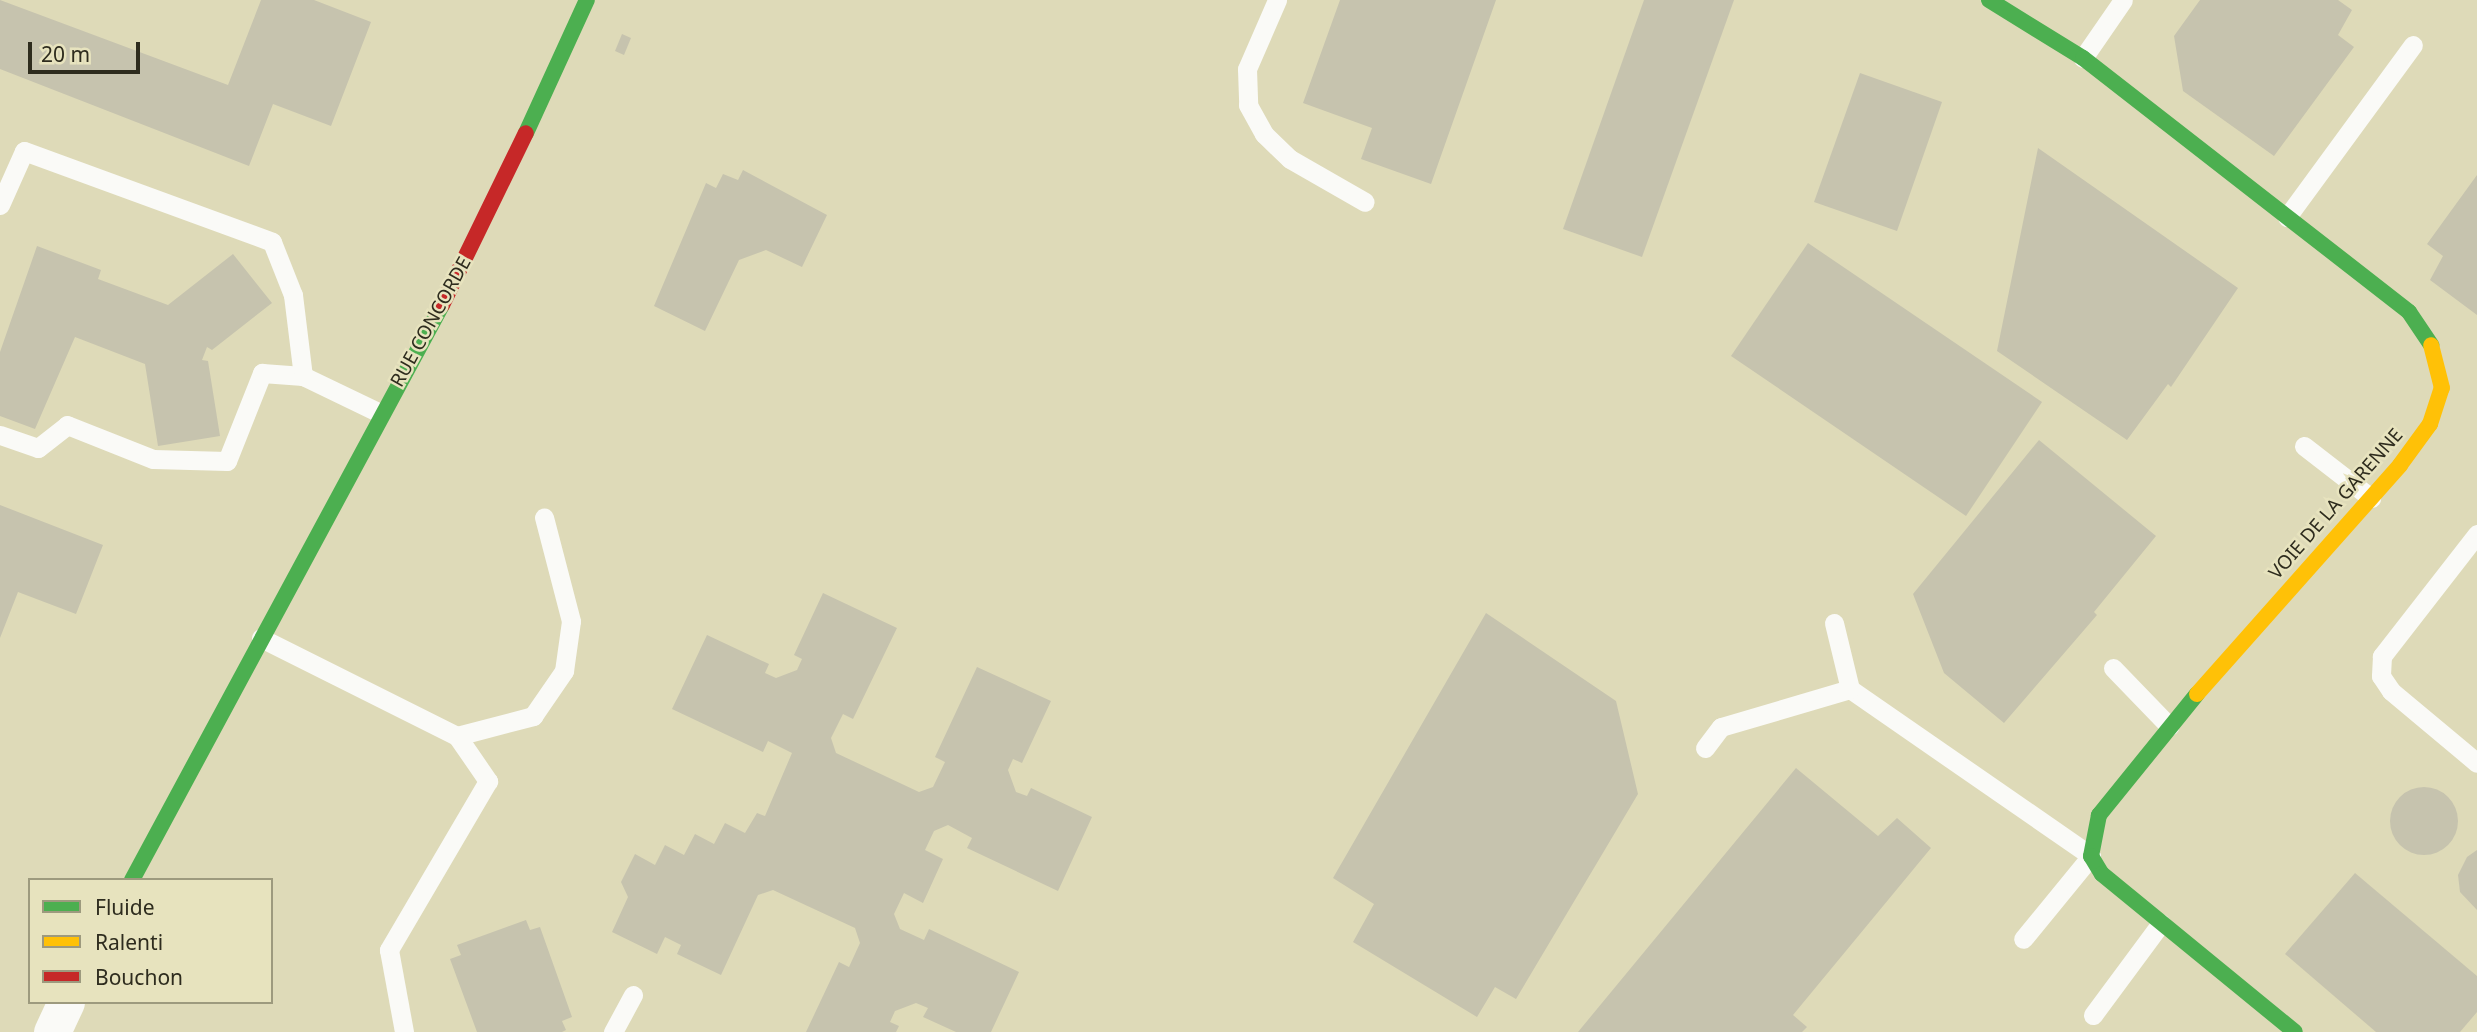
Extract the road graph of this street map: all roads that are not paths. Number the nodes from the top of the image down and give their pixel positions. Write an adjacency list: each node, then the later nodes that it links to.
1 (587, 0): 11 (street, RUE CONCORDE)
2 (1277, 0): 7 (lane)
3 (1989, 0): 6 (street, VOIE DE LA GARENNE)
4 (2123, 0): 6 (lane)
5 (2413, 45): 9 (lane)
6 (2083, 58): 9 (street, VOIE DE LA GARENNE)
7 (1365, 202)
8 (0, 205): 10 (lane)
9 (2287, 217): 14 (street, VOIE DE LA GARENNE)
10 (303, 376): 11 (lane); 12 (lane)
11 (380, 413): 18 (street, RUE CONCORDE)
12 (0, 435)
13 (2304, 446): 14 (lane)
14 (2371, 498): 21 (street, VOIE DE LA GARENNE)
15 (544, 517): 22 (lane)
16 (2477, 534): 24 (lane)
17 (1834, 623): 20 (lane)
18 (261, 638): 22 (lane); 26 (street, RUE CONCORDE)
19 (2113, 668): 21 (lane)
20 (1850, 690): 23 (lane); 25 (lane)
21 (2169, 726): 25 (street, VOIE DE LA GARENNE)
22 (457, 736): 31 (lane)
23 (1705, 748)
24 (2477, 763)
25 (2091, 856): 27 (street); 28 (lane)
26 (133, 878)
27 (2161, 923): 30 (lane); 33 (street)
28 (2023, 939)
29 (633, 995): 32 (lane)
30 (2093, 1015)
31 (404, 1032)
32 (613, 1032)
33 (2295, 1032)

